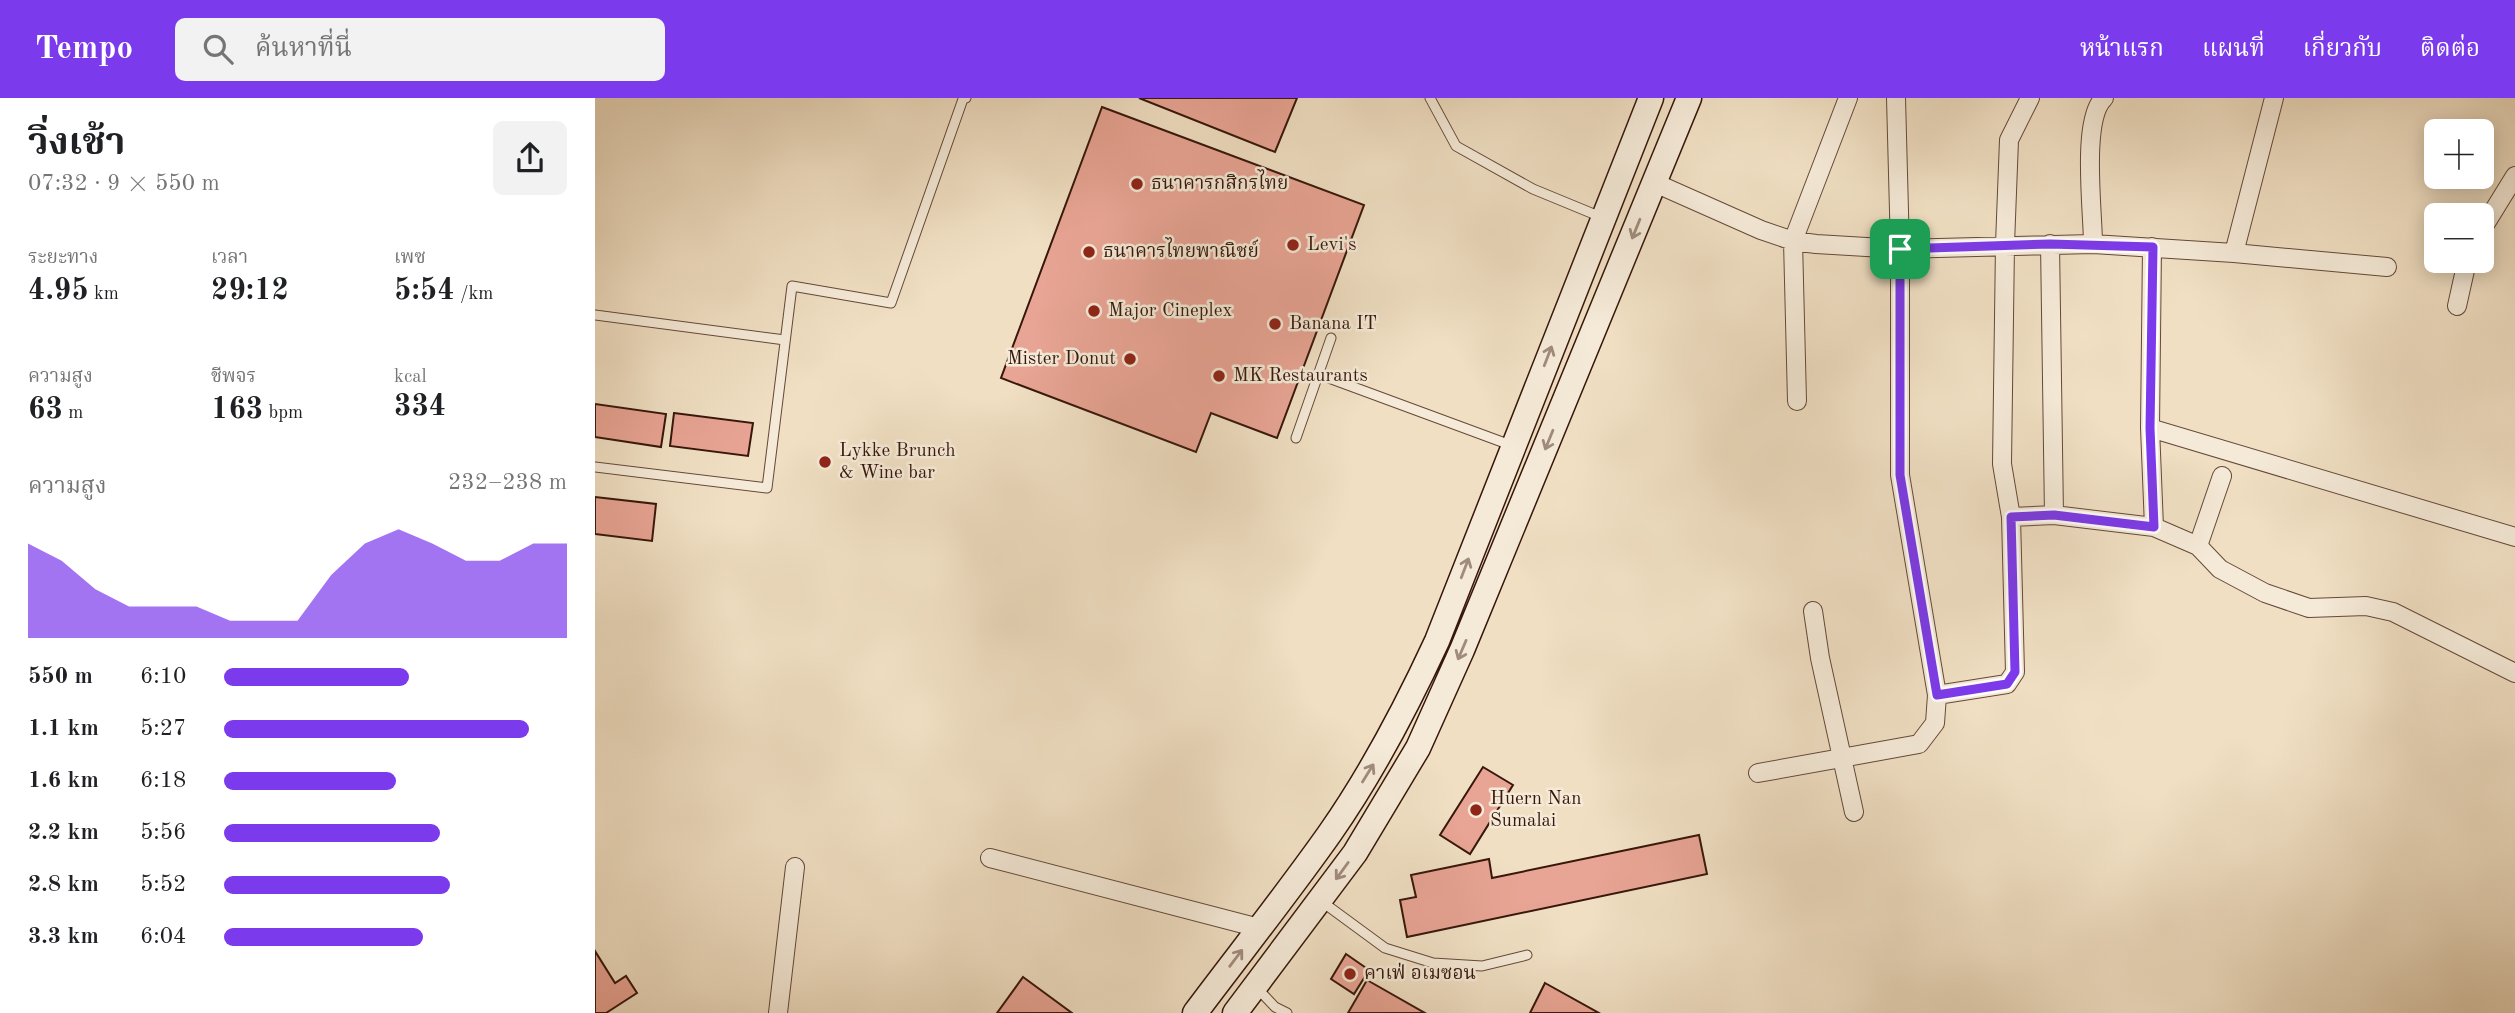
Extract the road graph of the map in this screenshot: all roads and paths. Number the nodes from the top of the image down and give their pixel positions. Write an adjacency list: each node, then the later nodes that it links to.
1 (965, 98): 26 (lane)
2 (1430, 98): 13 (lane)
3 (1651, 98): 13 (main road)
4 (1689, 98): 11 (main road)
5 (1848, 98): 14 (street)
6 (1896, 98): 19 (street)
7 (2030, 98): 15 (street)
8 (2104, 98): 17 (street)
9 (2274, 98): 20 (street)
10 (2515, 176): 12 (street)
11 (1655, 184): 14 (street); 47 (main road, one-way to 47)
12 (2494, 211)
13 (1602, 218): 31 (main road, one-way to 13)
14 (1793, 241): 19 (street); 28 (street)
15 (2005, 244): 16 (street); 19 (street); 35 (street)
16 (2050, 244): 17 (street); 34 (street)
17 (2094, 244): 18 (street)
18 (2153, 247): 20 (street); 29 (street)
19 (1900, 249): 41 (street)
20 (2234, 253): 21 (street)
21 (2387, 267)
22 (2464, 273): 23 (street)
23 (2457, 306)
24 (595, 315): 26 (lane)
25 (1331, 338): 27 (lane)
26 (785, 340): 32 (lane)
27 (1318, 374): 30 (lane); 31 (lane)
28 (1797, 401)
29 (2150, 428): 36 (street); 37 (street)
30 (1296, 438)
31 (1513, 446): 48 (main road, one-way to 31)
32 (595, 467)
33 (2223, 476): 38 (street)
34 (2054, 515): 35 (street); 36 (street)
35 (2011, 517): 41 (street)
36 (2154, 527): 38 (street)
37 (2515, 537)
38 (2198, 546): 40 (street)
39 (1813, 611): 42 (street)
40 (2515, 673)
41 (1937, 695): 42 (street)
42 (1841, 758): 43 (street); 44 (street)
43 (1758, 773)
44 (1854, 812)
45 (990, 858): 48 (street)
46 (796, 867): 51 (street)
47 (1320, 900): 49 (lane); 50 (main road)
48 (1259, 928): 52 (main road, one-way to 48)
49 (1527, 955)
50 (1256, 986): 53 (main road); 54 (lane)
51 (778, 1013)
52 (1195, 1013)
53 (1235, 1013)
54 (1287, 1013)

